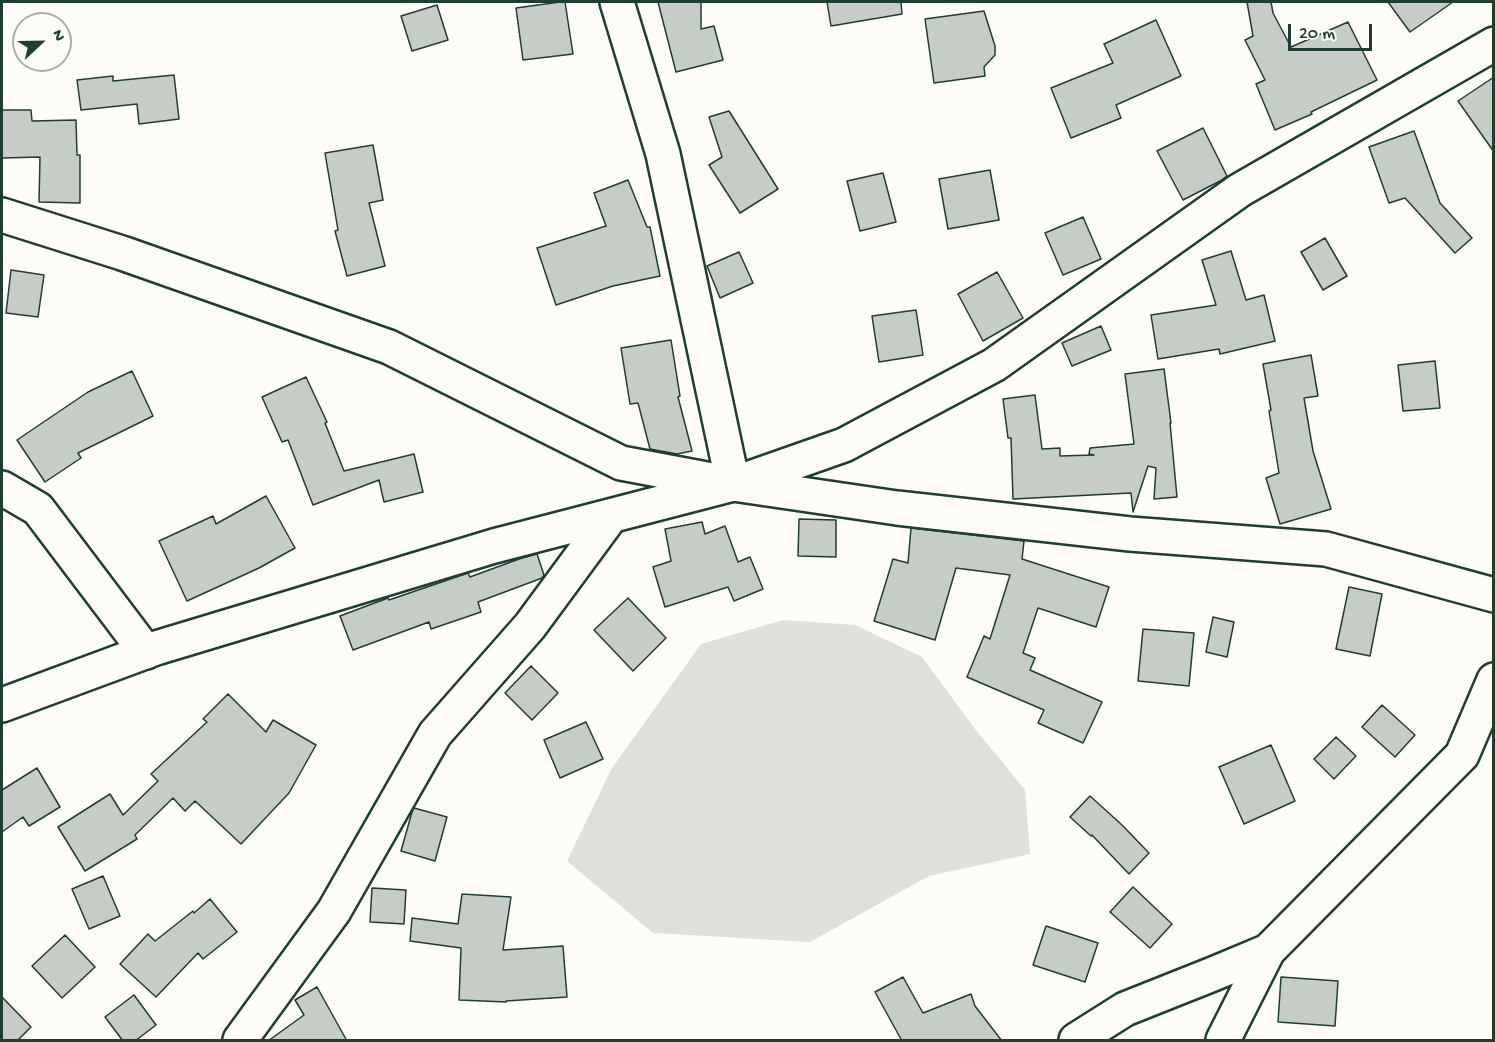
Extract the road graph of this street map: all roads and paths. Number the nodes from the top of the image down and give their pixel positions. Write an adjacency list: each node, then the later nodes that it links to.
1 (617, 2): 4 (street)
2 (1494, 44): 4 (street)
3 (2, 215): 4 (street)
4 (733, 484): 6 (street); 7 (street)
5 (2, 488): 8 (street)
6 (610, 516): 8 (street); 12 (street)
7 (1494, 595)
8 (146, 652): 10 (street)
9 (1494, 680): 11 (street)
10 (2, 705)
11 (1268, 951): 13 (street); 14 (street)
12 (240, 1041)
13 (1076, 1041)
14 (1222, 1041)

